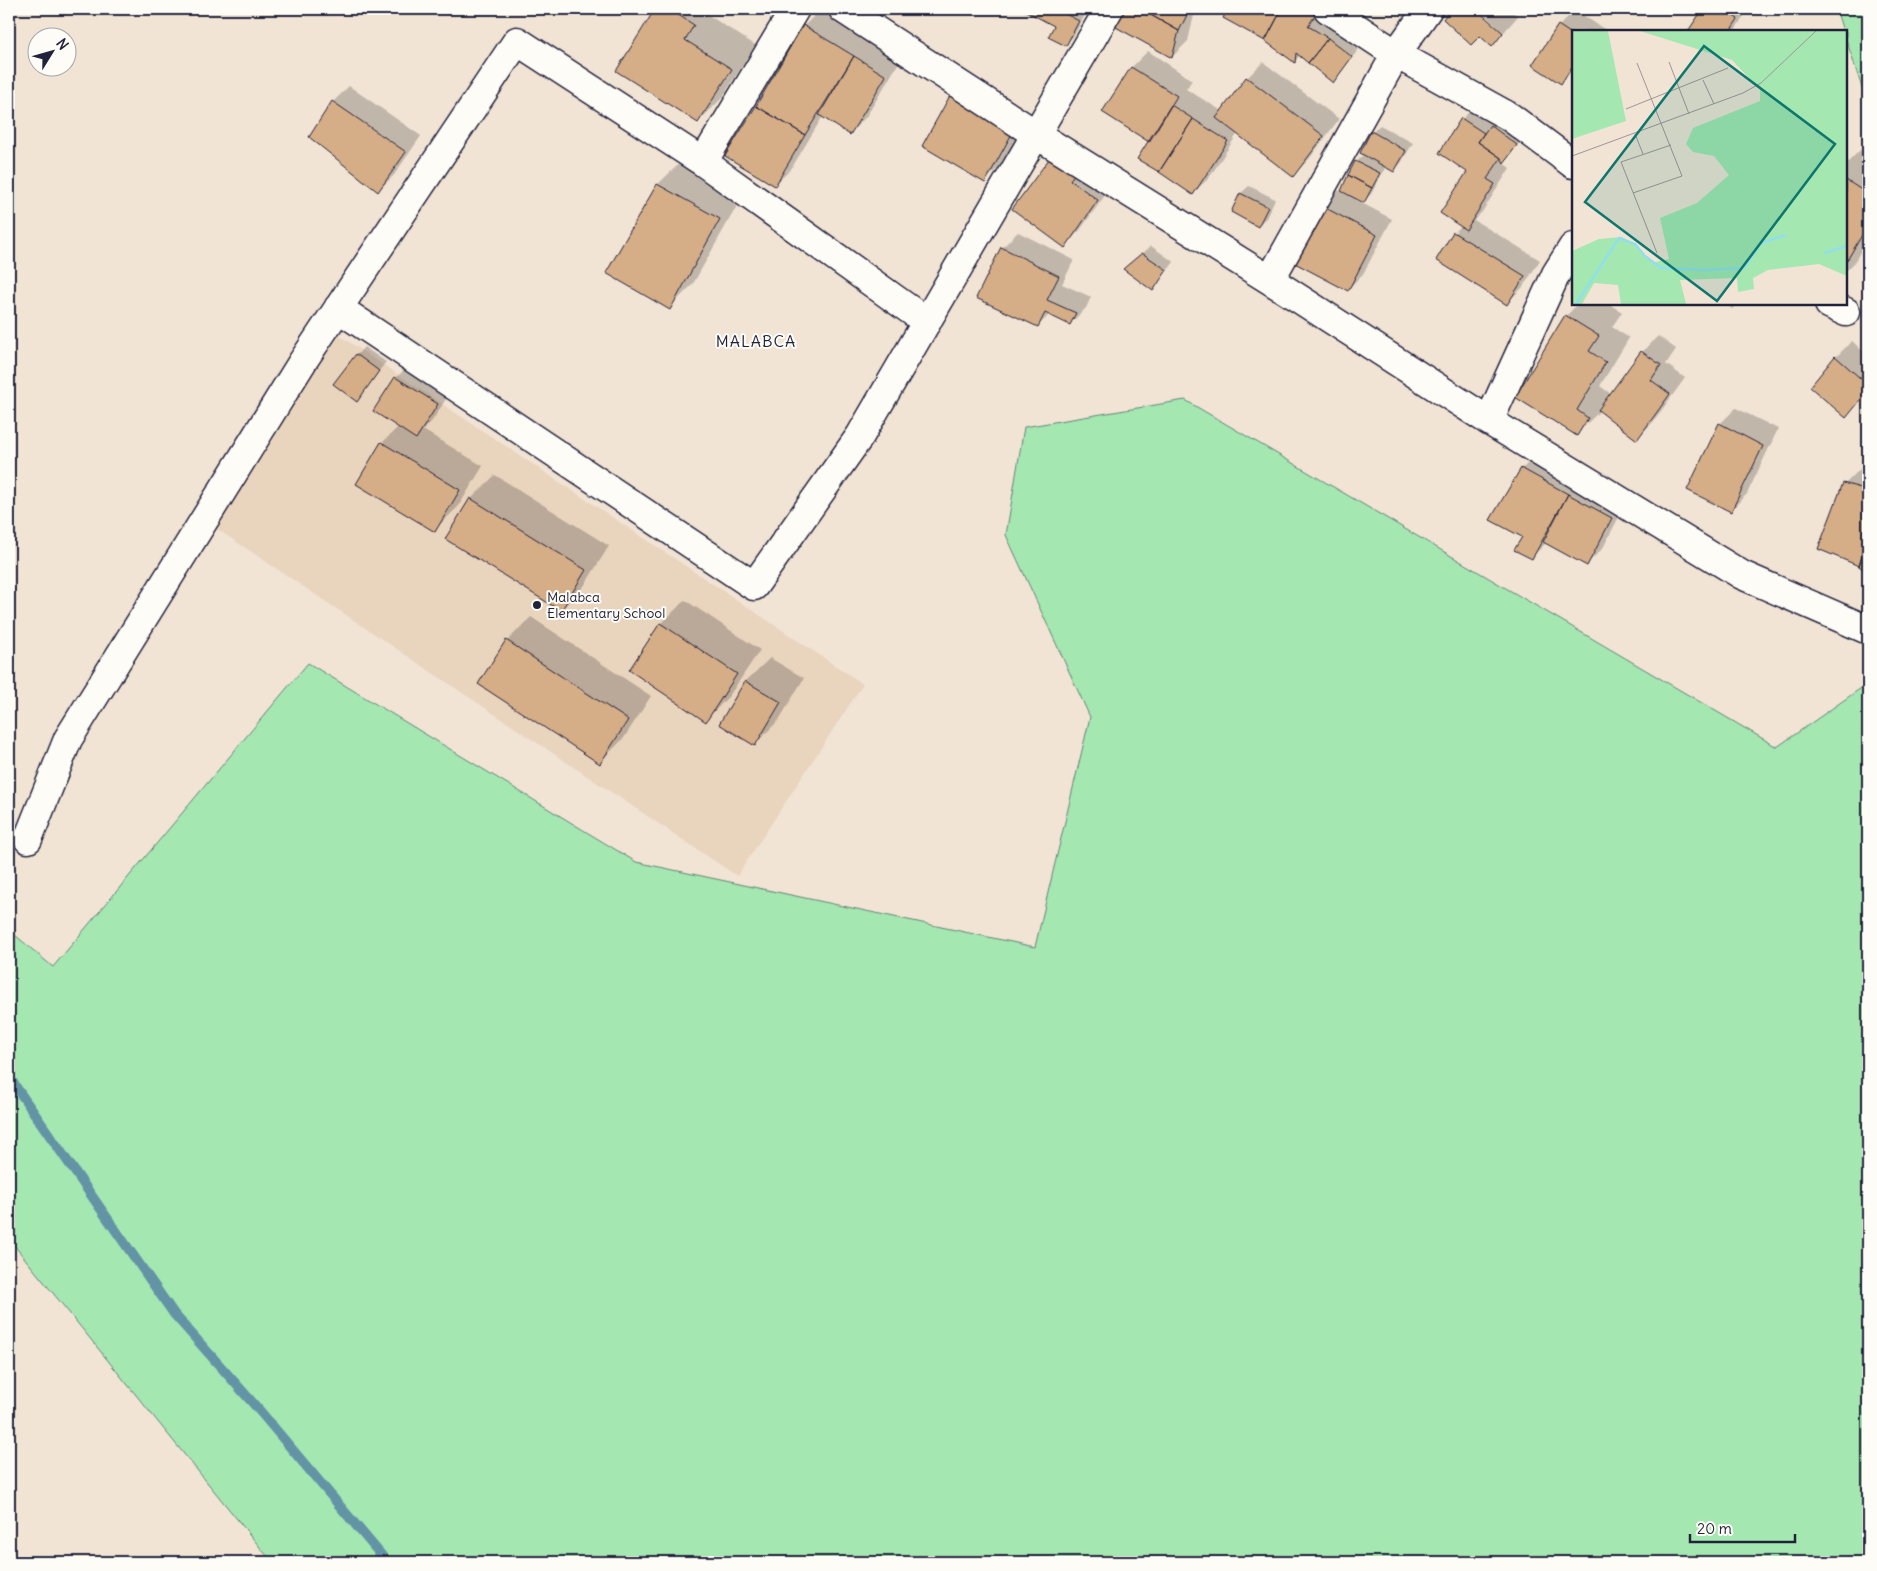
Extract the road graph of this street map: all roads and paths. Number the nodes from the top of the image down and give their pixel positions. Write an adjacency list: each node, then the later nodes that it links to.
1 (795, 9): 8 (street)
2 (843, 9): 7 (street)
3 (1109, 9): 7 (street)
4 (1328, 9): 6 (street)
5 (1428, 9): 6 (street)
6 (1396, 54): 9 (street); 11 (street)
7 (1037, 135): 11 (street); 13 (street)
8 (703, 162): 12 (street); 13 (street)
9 (1572, 163)
10 (1572, 248): 14 (street)
11 (1270, 280): 14 (street)
12 (338, 308): 13 (street); 16 (street)
13 (927, 322)
14 (1489, 421): 15 (street)
15 (1868, 630)
16 (28, 839)

